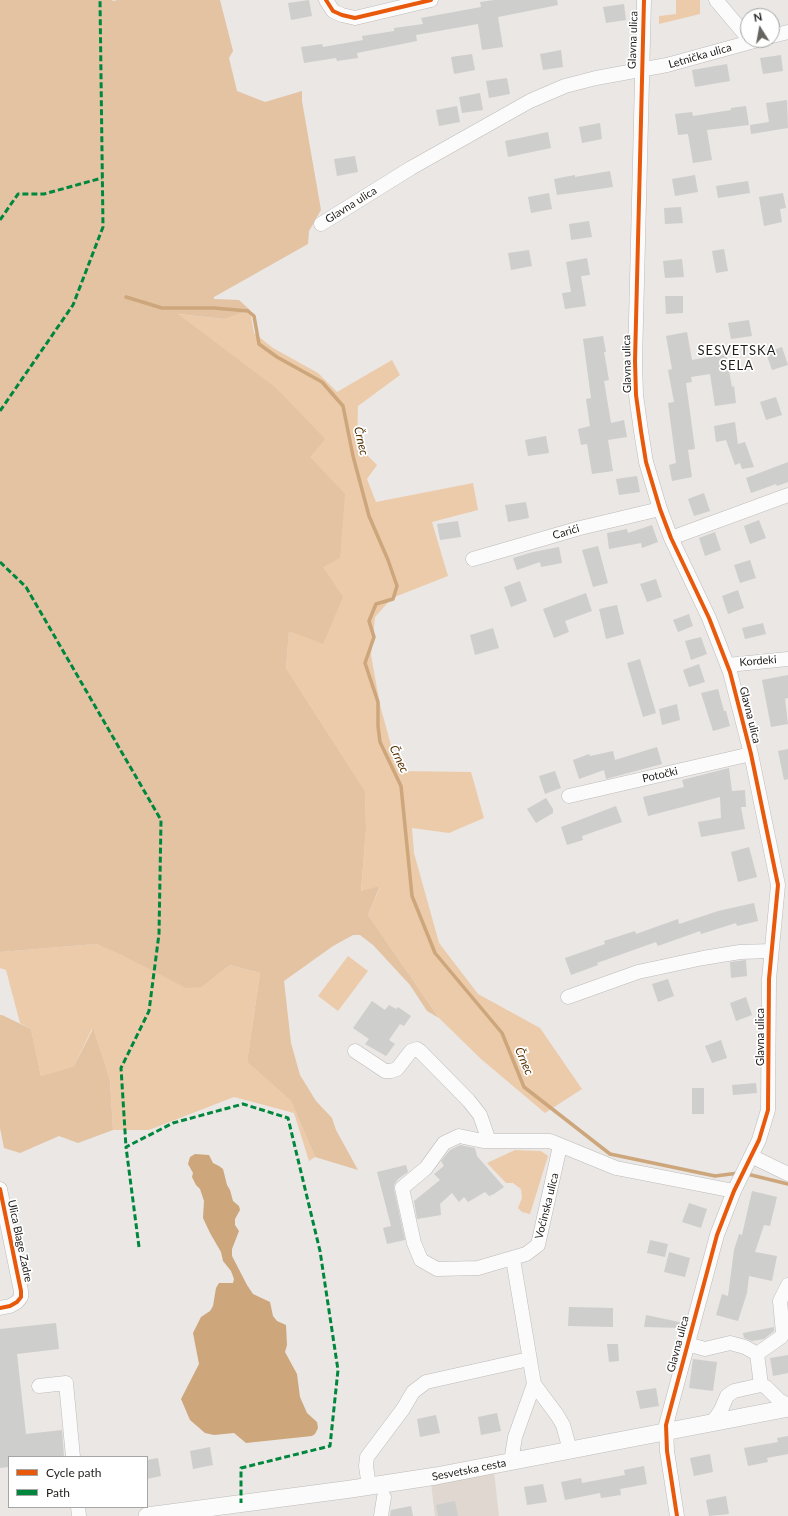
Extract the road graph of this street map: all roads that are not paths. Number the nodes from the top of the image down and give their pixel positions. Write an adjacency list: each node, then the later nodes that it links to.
1 (326, 0): 2 (street)
2 (430, 0)
3 (644, 0): 7 (street, Glavna ulica)
4 (716, 0): 5 (street)
5 (740, 27)
6 (740, 44): 7 (street, Letnička ulica)
7 (641, 70): 8 (street, Glavna ulica); 10 (street, Glavna ulica)
8 (321, 224)
9 (788, 495): 11 (street)
10 (660, 509): 11 (street, Glavna ulica); 12 (street, Carići)
11 (671, 538): 14 (street, Glavna ulica)
12 (473, 559)
13 (788, 658): 14 (street, Kordeki)
14 (728, 665): 15 (street, Glavna ulica)
15 (751, 754): 16 (street, Potočki); 17 (street, Glavna ulica)
16 (569, 796)
17 (783, 886): 18 (street, Glavna ulica)
18 (771, 951): 19 (street); 23 (street, Glavna ulica)
19 (568, 997)
20 (355, 1051): 21 (street)
21 (489, 1141): 22 (street, Voćinska ulica); 27 (street, Voćinska ulica)
22 (560, 1146): 25 (street, Voćinska ulica); 27 (street, Voćinska ulica)
23 (749, 1161): 24 (street); 25 (street, Glavna ulica)
24 (788, 1174)
25 (737, 1185): 30 (street, Glavna ulica)
26 (0, 1189): 29 (street, Ulica Blage Zadre)
27 (513, 1258): 32 (street)
28 (788, 1285): 31 (street)
29 (0, 1308)
30 (687, 1344): 31 (street); 38 (street, Glavna ulica)
31 (757, 1354): 35 (street)
32 (529, 1359): 33 (street); 42 (street)
33 (534, 1384): 39 (street); 41 (street)
34 (39, 1386): 40 (street)
35 (761, 1386): 36 (street); 37 (street)
36 (788, 1407): 37 (main road, Sesvetska cesta)
37 (712, 1423): 38 (main road, Sesvetska cesta)
38 (665, 1432): 39 (main road, Sesvetska cesta); 46 (street, Glavna ulica)
39 (570, 1450): 41 (main road, Sesvetska cesta)
40 (73, 1456)
41 (511, 1462): 42 (main road, Sesvetska cesta)
42 (369, 1486): 44 (main road, Sesvetska cesta)
43 (384, 1497): 45 (street)
44 (147, 1516)
45 (382, 1516)
46 (677, 1516)

